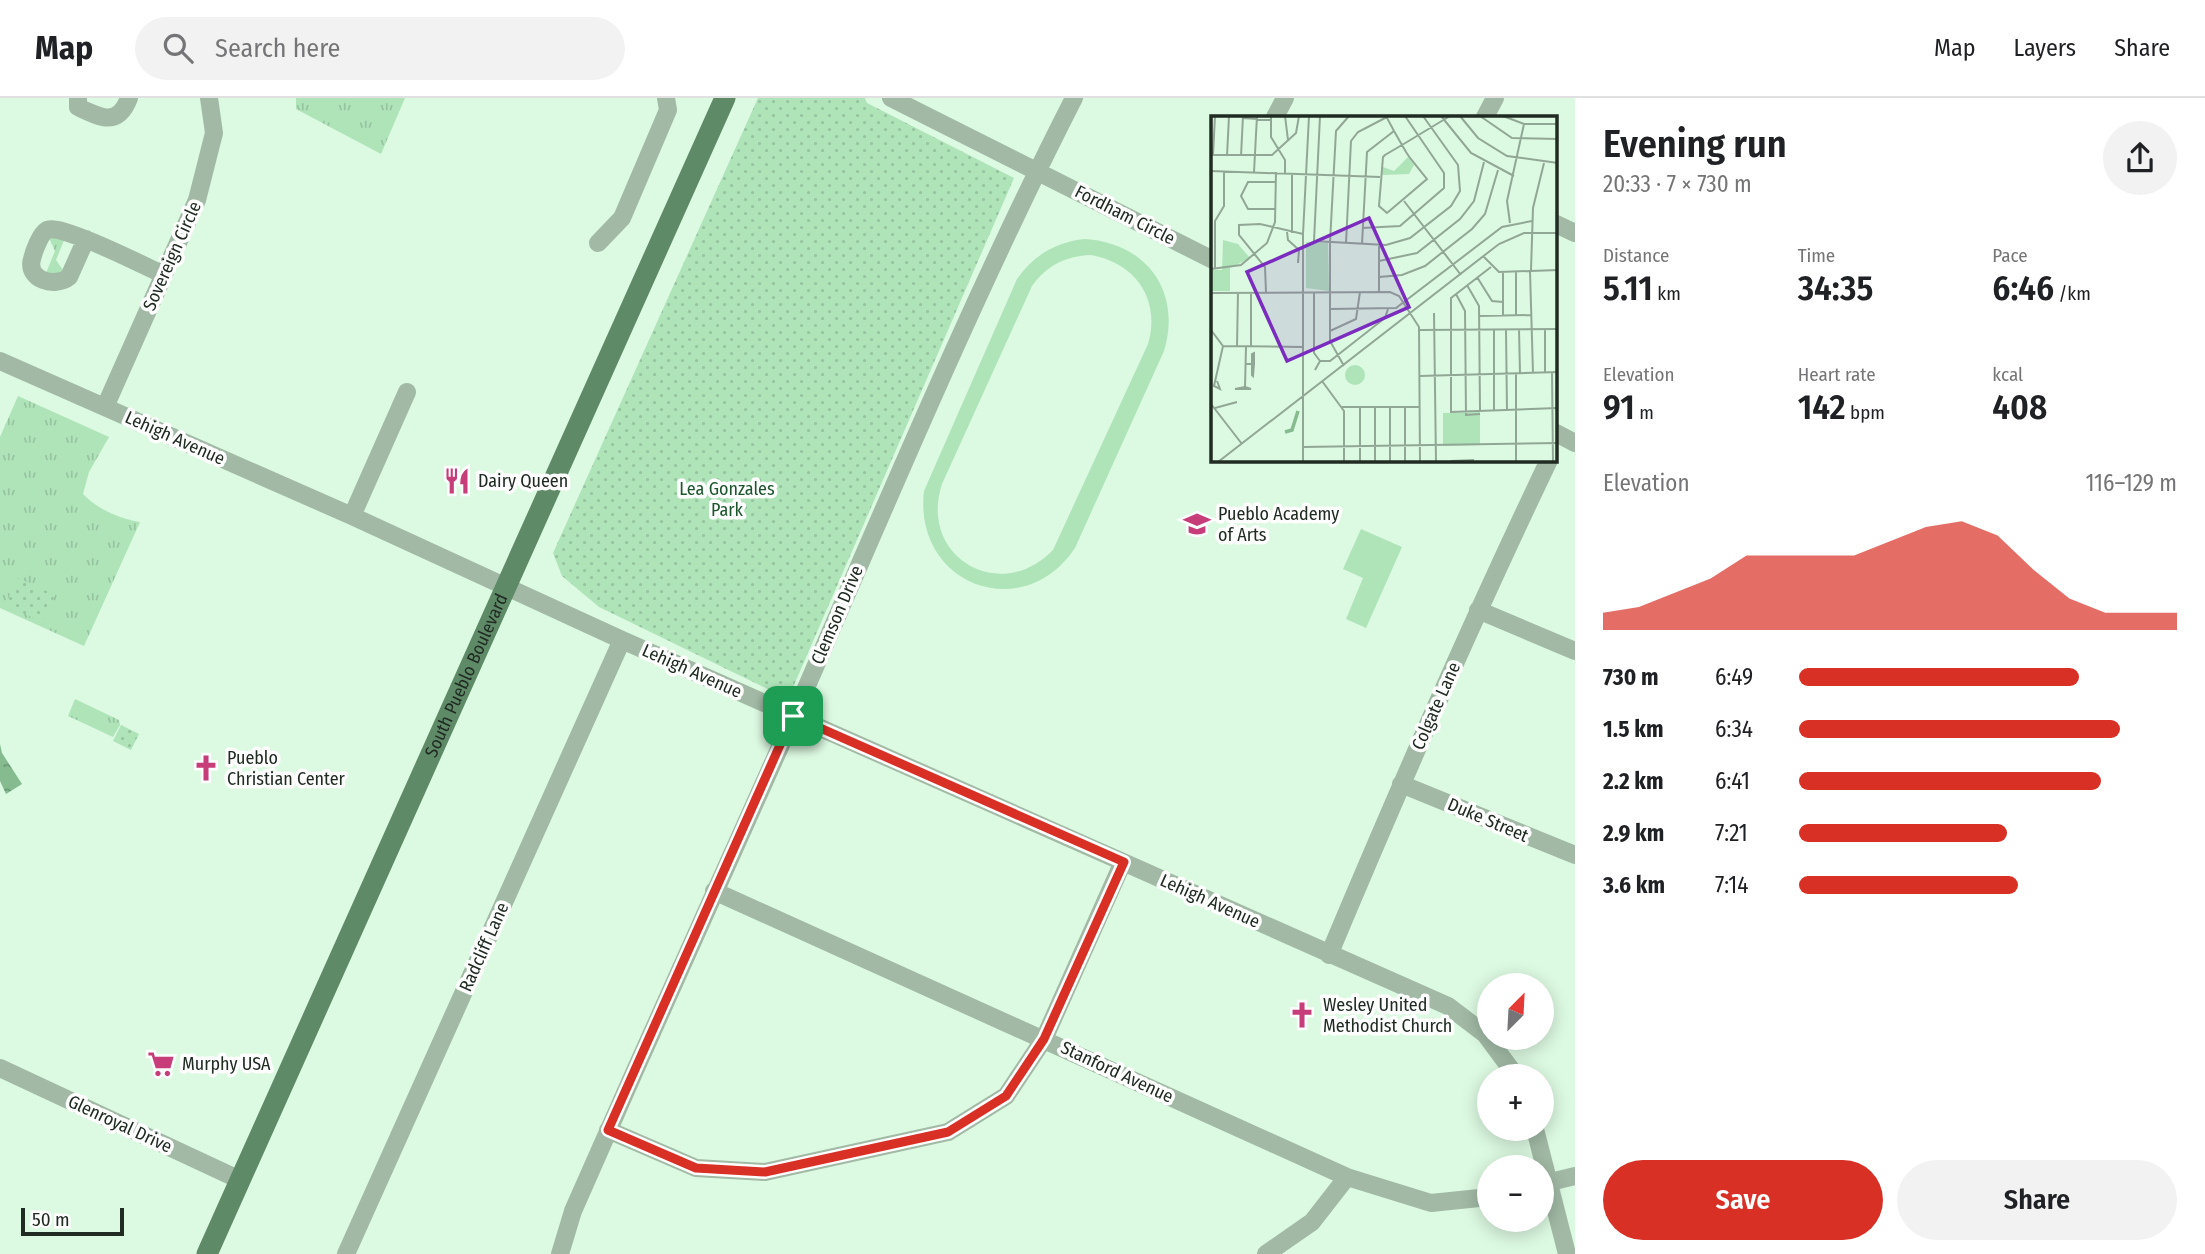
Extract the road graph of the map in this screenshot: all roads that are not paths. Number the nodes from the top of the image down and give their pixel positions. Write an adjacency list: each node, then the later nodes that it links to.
1 (78, 98): 2 (street)
2 (129, 98)
3 (209, 98): 18 (street, Sovereign Circle)
4 (666, 98): 16 (street)
5 (725, 98): 24 (main road, South Pueblo Boulevard)
6 (891, 98): 12 (street, Fordham Circle)
7 (1074, 98): 12 (street)
8 (1285, 98): 10 (street)
9 (1495, 98): 11 (street)
10 (1276, 116)
11 (1486, 116)
12 (1037, 171): 17 (street, Fordham Circle); 28 (street, Clemson Drive)
13 (1558, 224): 14 (street)
14 (1575, 233)
15 (86, 239): 18 (street)
16 (598, 243)
17 (1210, 252)
18 (164, 275): 21 (street, Sovereign Circle)
19 (0, 360): 21 (street, Lehigh Avenue)
20 (407, 393): 23 (street)
21 (105, 407): 23 (street, Lehigh Avenue)
22 (1548, 462): 25 (street, Colgate Lane)
23 (352, 516): 24 (street, Lehigh Avenue)
24 (505, 586): 26 (street, Lehigh Avenue); 40 (main road, South Pueblo Boulevard)
25 (1478, 610): 27 (street); 29 (street, Colgate Lane)
26 (622, 640): 28 (street, Lehigh Avenue); 45 (street, Radcliff Lane)
27 (1575, 652)
28 (793, 716): 31 (street, Lehigh Avenue); 32 (street, Clemson Drive)
29 (1401, 784): 30 (street, Duke Street); 33 (street, Colgate Lane)
30 (1575, 855)
31 (1124, 862): 33 (street, Lehigh Avenue); 34 (street)
32 (714, 891): 34 (street, Stanford Avenue); 37 (street, Clemson Drive)
33 (1329, 954): 35 (street, Lehigh Avenue)
34 (1044, 1039): 37 (street); 39 (street, Stanford Avenue)
35 (1507, 1064)
36 (0, 1068): 40 (street, Glenroyal Drive)
37 (608, 1130): 46 (street, Clemson Drive)
38 (1575, 1176): 41 (street)
39 (1347, 1177): 42 (street, Stanford Avenue); 47 (street)
40 (240, 1180): 44 (main road, South Pueblo Boulevard)
41 (1554, 1181)
42 (1477, 1198)
43 (1554, 1212): 48 (street)
44 (207, 1254)
45 (346, 1254)
46 (560, 1254)
47 (1266, 1254)
48 (1567, 1254)

